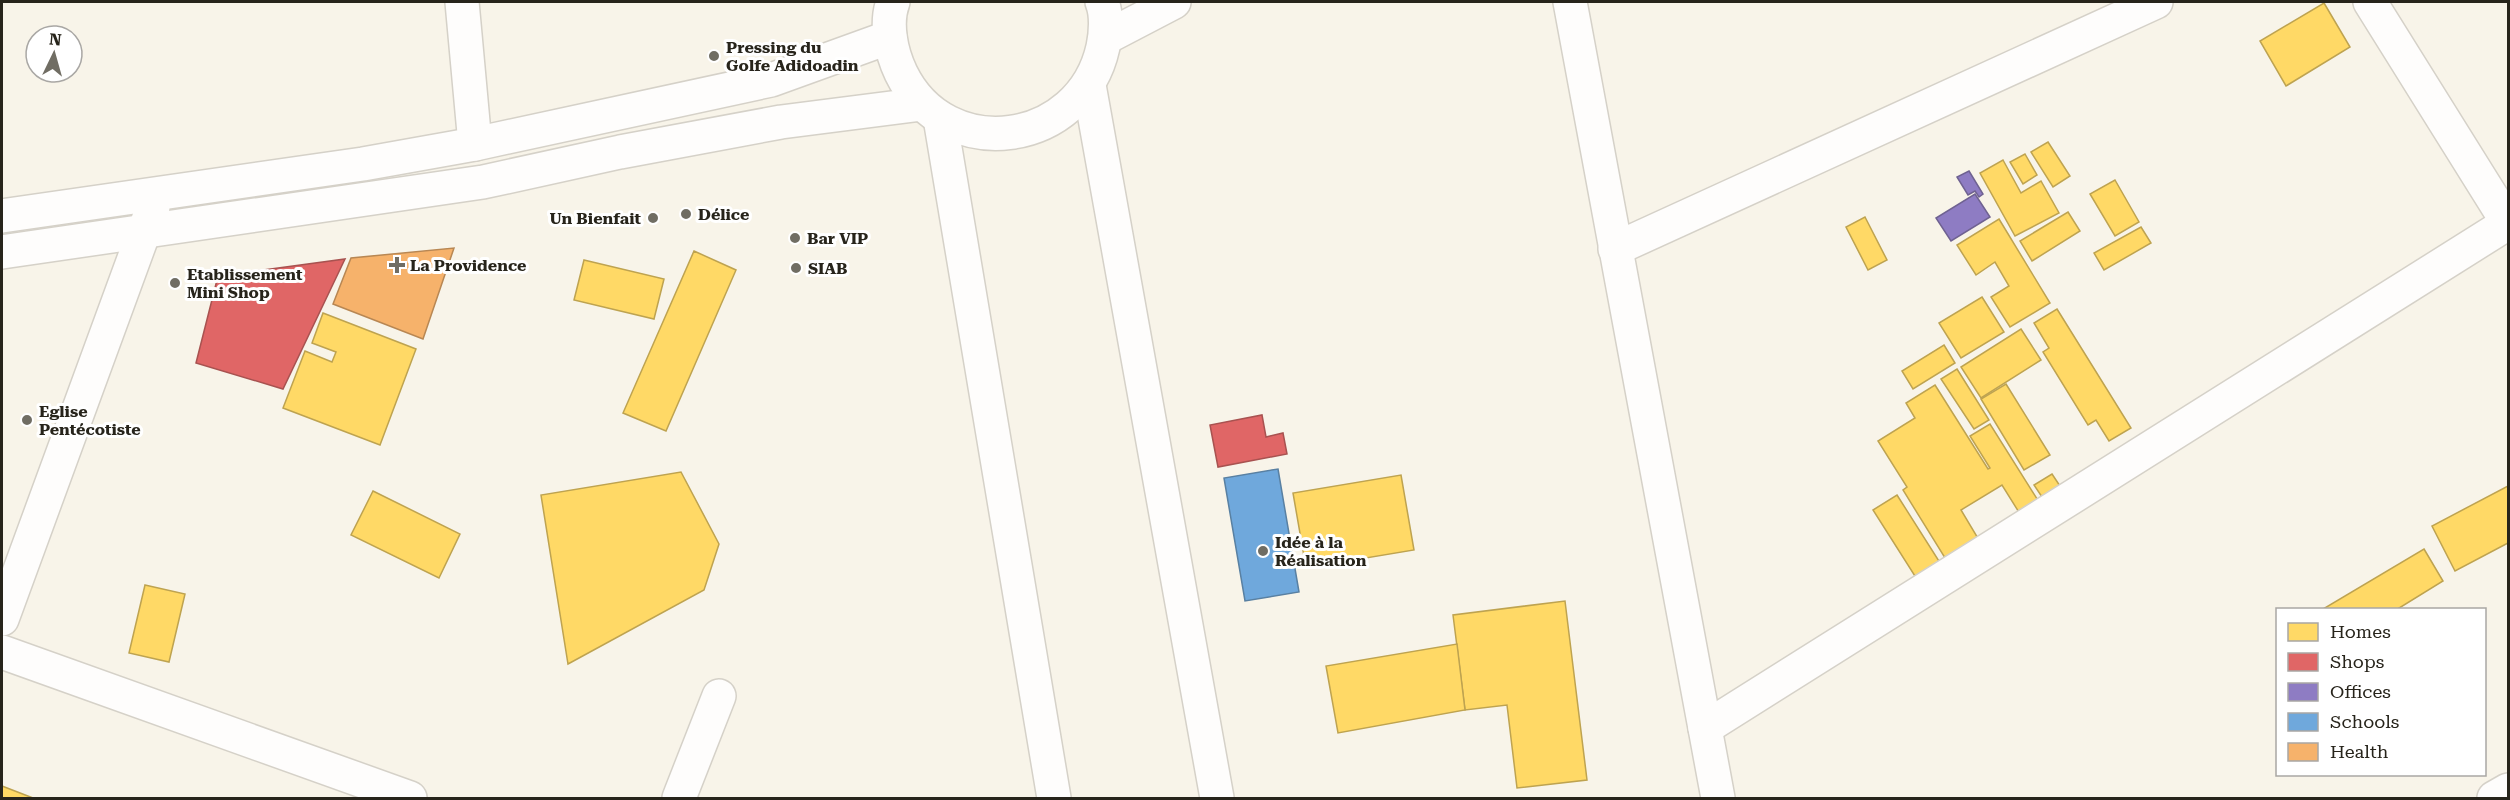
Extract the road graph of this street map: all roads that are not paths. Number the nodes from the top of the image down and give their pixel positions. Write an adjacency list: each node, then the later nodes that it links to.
1 (462, 2): 12 (street)
2 (893, 2): 8 (street)
3 (1102, 2): 9 (street)
4 (1174, 2): 9 (street)
5 (1570, 2): 17 (street)
6 (2156, 2): 17 (street)
7 (2370, 2): 15 (street)
8 (890, 37): 11 (street); 12 (street)
9 (1105, 38): 10 (street)
10 (1089, 85): 11 (street); 27 (street)
11 (931, 111): 16 (street); 26 (street)
12 (475, 144): 13 (street)
13 (157, 195): 14 (street); 16 (street)
14 (2, 216)
15 (2508, 223): 22 (street)
16 (145, 232): 18 (street); 19 (street)
17 (1615, 249): 22 (street)
18 (2, 252)
19 (2, 619)
20 (2, 652): 24 (street)
21 (719, 696): 25 (street)
22 (1705, 728): 28 (street)
23 (2508, 790): 29 (street)
24 (410, 798)
25 (679, 798)
26 (1054, 798)
27 (1217, 798)
28 (1718, 798)
29 (2494, 798)

